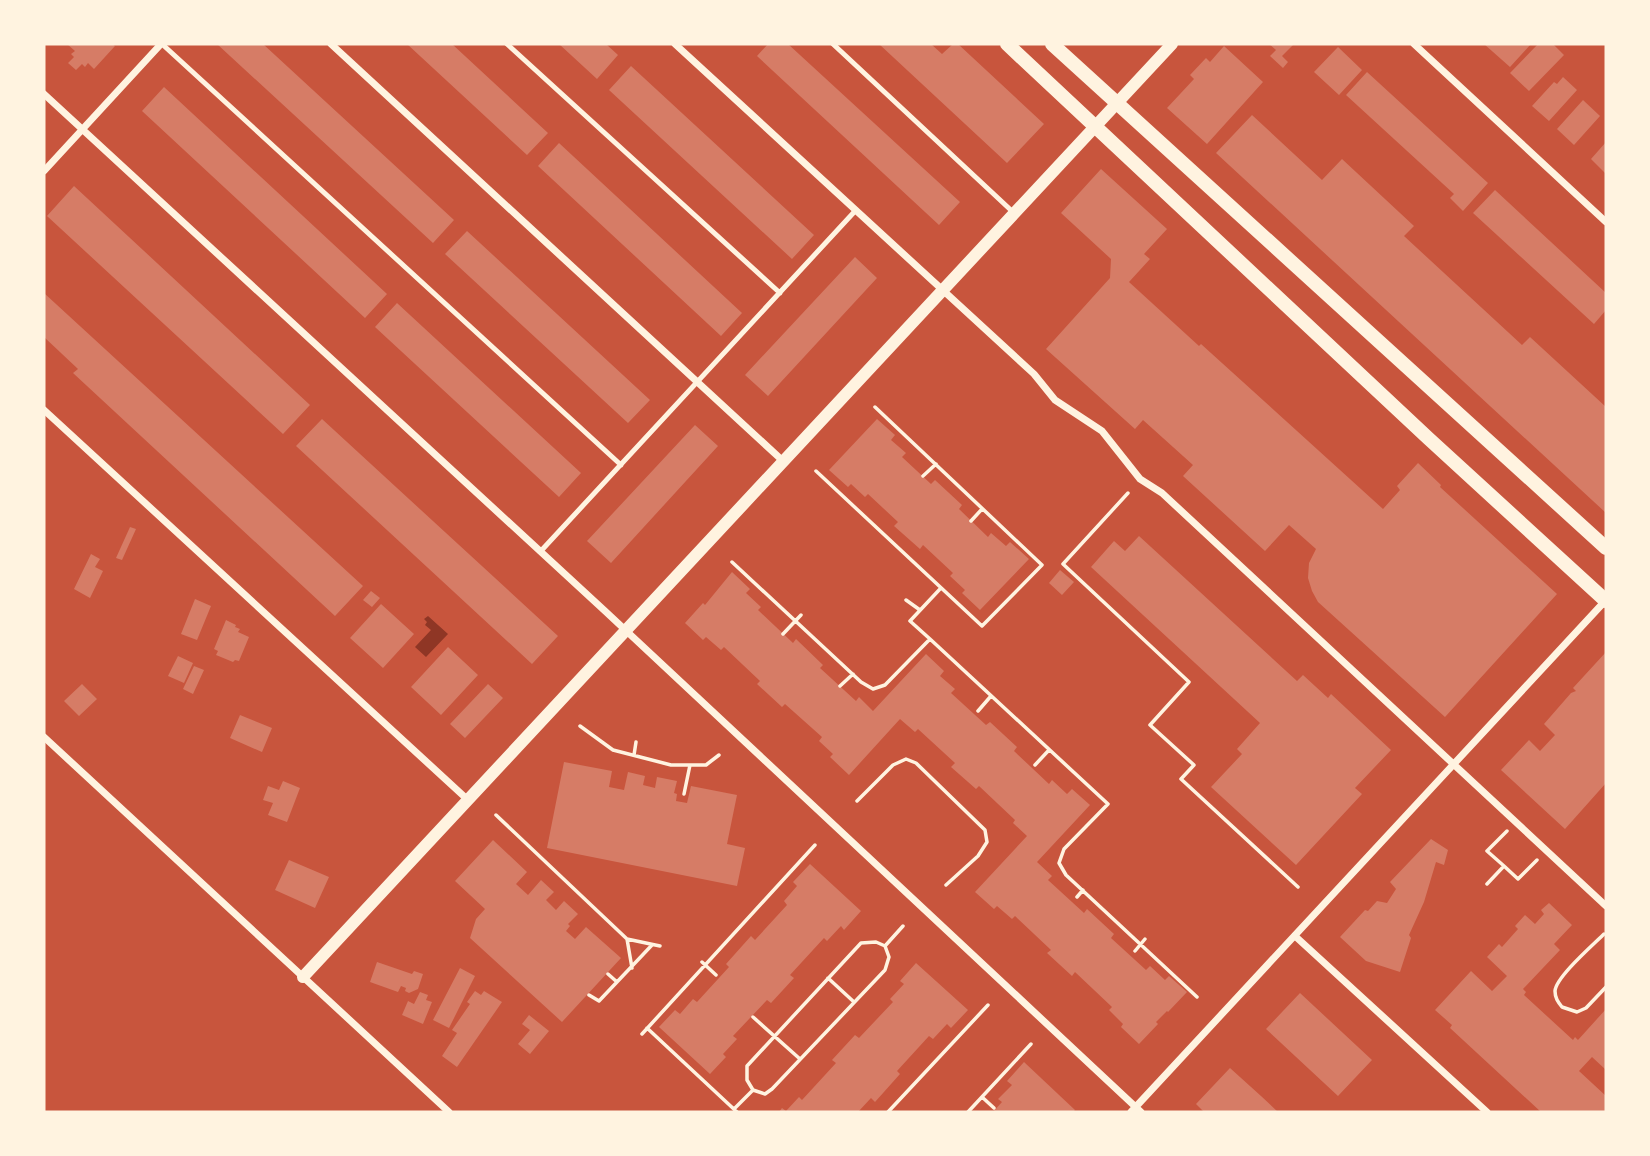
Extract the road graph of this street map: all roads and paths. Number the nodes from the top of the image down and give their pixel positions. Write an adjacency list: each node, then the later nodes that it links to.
1 (162, 44): 13 (street); 25 (lane)
2 (331, 44): 20 (street)
3 (507, 44): 19 (lane)
4 (675, 44): 15 (street)
5 (832, 44): 16 (lane)
6 (1007, 44): 12 (main road)
7 (1052, 44): 11 (main road)
8 (1172, 44): 11 (street)
9 (1414, 44): 17 (street)
10 (44, 94): 13 (street)
11 (1116, 103): 12 (street); 31 (main road)
12 (1095, 126): 16 (street); 38 (main road)
13 (82, 129): 14 (street); 33 (street)
14 (44, 171)
15 (856, 210): 18 (street); 19 (lane)
16 (1014, 213): 18 (street)
17 (1606, 222)
18 (942, 290): 23 (street); 57 (street)
19 (780, 293): 20 (lane)
20 (698, 382): 23 (street); 25 (lane)
21 (875, 407): 24 (path)
22 (44, 410): 59 (street)
23 (783, 461): 42 (street)
24 (936, 464): 27 (path); 29 (path)
25 (621, 465): 33 (lane)
26 (816, 471): 36 (path)
27 (923, 476)
28 (1128, 493): 68 (path)
29 (982, 509): 30 (path); 34 (path)
30 (971, 521)
31 (1606, 548)
32 (1038, 549): 34 (path)
33 (540, 552): 42 (street)
34 (1031, 555): 36 (path)
35 (732, 562): 41 (path)
36 (940, 589): 39 (path)
37 (906, 600): 39 (path)
38 (1606, 600): 57 (street)
39 (920, 610): 44 (path)
40 (801, 615): 41 (path)
41 (796, 621): 43 (path); 45 (path)
42 (625, 630): 59 (street); 104 (street)
43 (783, 634)
44 (930, 639): 45 (path); 47 (path)
45 (853, 674): 46 (path)
46 (840, 686)
47 (991, 696): 48 (path); 52 (path)
48 (978, 711)
49 (580, 726): 53 (path)
50 (44, 737): 86 (street)
51 (636, 742): 53 (path)
52 (1049, 750): 56 (path); 69 (path)
53 (634, 755): 55 (path)
54 (719, 755): 55 (path)
55 (690, 765): 58 (path)
56 (1035, 765)
57 (1453, 765): 62 (street); 74 (street)
58 (684, 794)
59 (468, 800): 86 (street)
60 (857, 801): 67 (path)
61 (496, 815): 75 (path)
62 (1515, 822): 64 (street); 65 (path)
63 (815, 845): 82 (path)
64 (1546, 850): 65 (path); 71 (street)
65 (1504, 866): 66 (path)
66 (1487, 884)
67 (946, 885)
68 (1298, 887)
69 (1083, 890): 70 (path); 77 (path)
70 (1077, 897)
71 (1606, 906)
72 (903, 926): 80 (path)
73 (1604, 934): 89 (path)
74 (1295, 936): 104 (street); 108 (street)
75 (627, 939): 78 (path); 83 (path)
76 (1145, 939): 77 (path)
77 (1141, 944): 81 (path); 91 (path)
78 (652, 945): 79 (path); 83 (path)
79 (660, 946)
80 (885, 946): 87 (path); 92 (path)
81 (1135, 951)
82 (704, 963): 85 (path); 95 (path)
83 (632, 968): 88 (path)
84 (608, 974): 88 (path)
85 (716, 975)
86 (303, 976): 105 (street)
87 (828, 978): 92 (path); 97 (path)
88 (617, 983): 90 (path)
89 (1606, 988)
90 (589, 995)
91 (1197, 997)
92 (854, 1002): 99 (path)
93 (988, 1005): 106 (path)
94 (753, 1017): 97 (path)
95 (648, 1028): 96 (path); 103 (path)
96 (642, 1034)
97 (775, 1037): 99 (path); 100 (path)
98 (1031, 1044): 101 (path)
99 (800, 1059): 100 (path)
100 (753, 1090): 103 (path)
101 (982, 1097): 102 (path); 107 (path)
102 (994, 1108)
103 (736, 1111)
104 (1136, 1111)
105 (449, 1112)
106 (888, 1112)
107 (968, 1112)
108 (1487, 1112)

